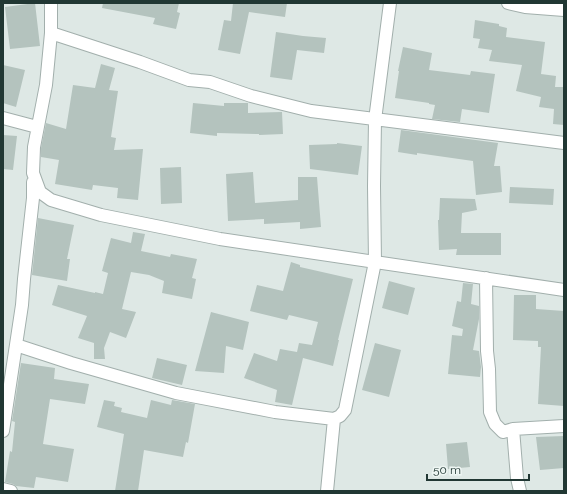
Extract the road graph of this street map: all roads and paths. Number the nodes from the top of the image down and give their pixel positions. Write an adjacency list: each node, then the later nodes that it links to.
1 (51, 3): 5 (street)
2 (390, 3): 7 (street)
3 (508, 3): 4 (street)
4 (564, 10)
5 (51, 33): 7 (street); 8 (street)
6 (3, 118): 8 (street)
7 (375, 120): 9 (street); 11 (street)
8 (37, 127): 10 (street)
9 (564, 143)
10 (33, 173): 11 (street); 14 (street)
11 (375, 262): 12 (street); 15 (street)
12 (486, 278): 13 (street); 17 (street)
13 (564, 290)
14 (16, 345): 15 (street); 18 (street)
15 (334, 419): 21 (street)
16 (564, 426): 17 (street)
17 (513, 429): 22 (street)
18 (3, 431)
19 (3, 489): 20 (street)
20 (11, 491)
21 (327, 491)
22 (520, 491)

